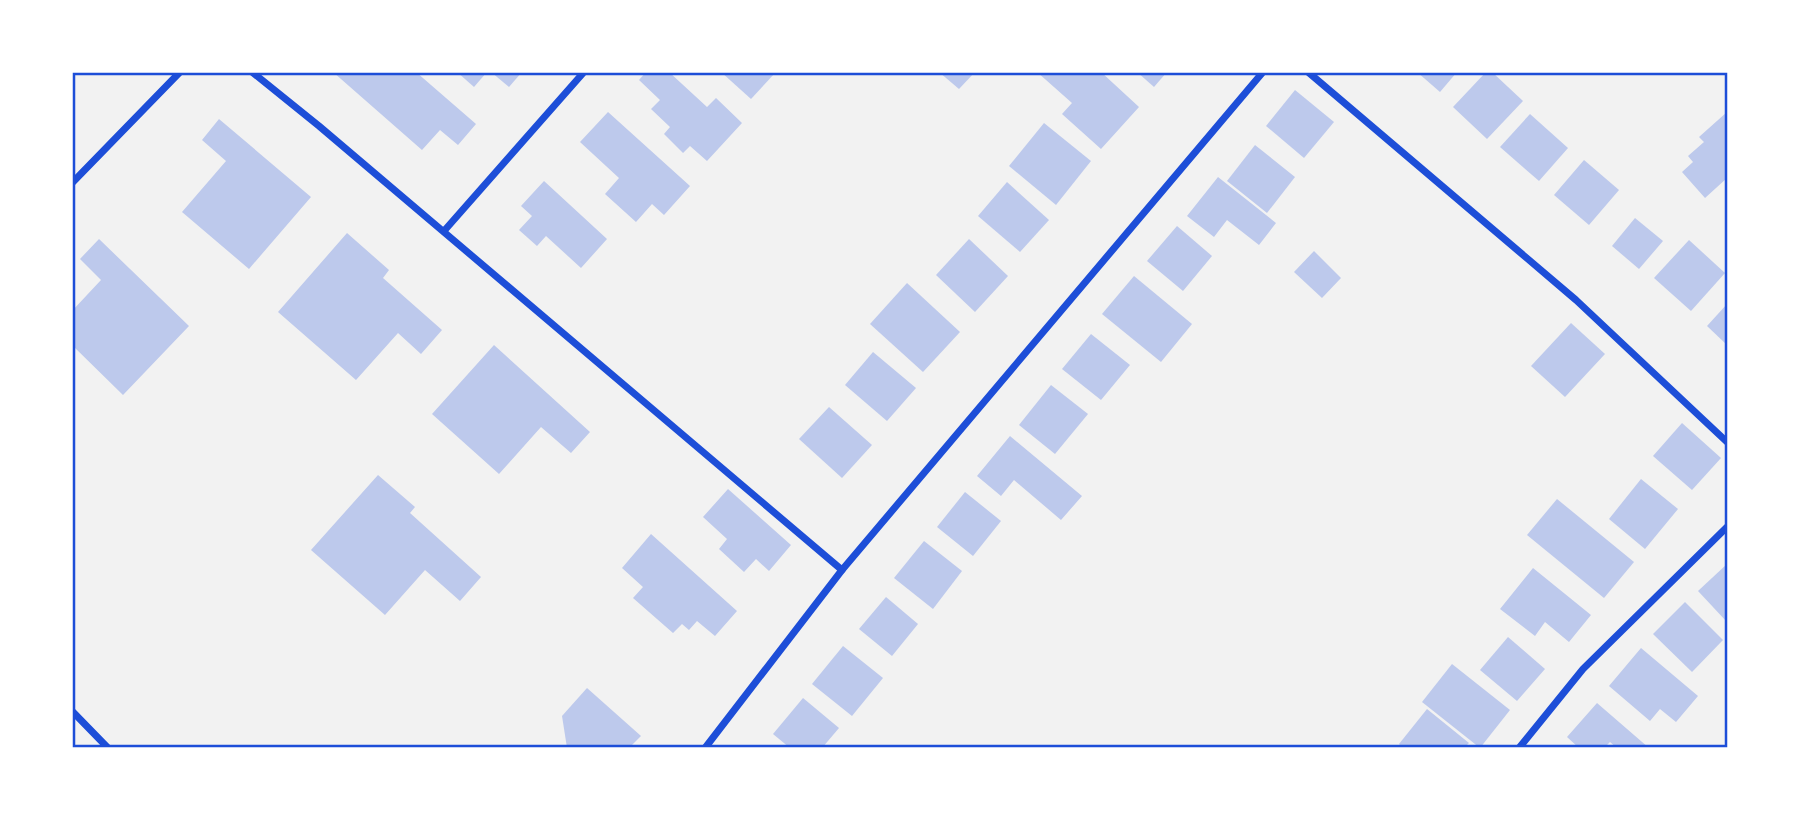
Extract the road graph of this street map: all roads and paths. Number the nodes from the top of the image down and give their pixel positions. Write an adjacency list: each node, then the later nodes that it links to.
1 (180, 72): 6 (street)
2 (252, 72): 7 (street)
3 (584, 72): 7 (street)
4 (1263, 72): 10 (street)
5 (1308, 72): 8 (street)
6 (72, 183)
7 (444, 231): 10 (street)
8 (1727, 442)
9 (1727, 527): 14 (street)
10 (842, 570): 13 (street)
11 (72, 711): 12 (street)
12 (108, 748)
13 (705, 748)
14 (1519, 748)

